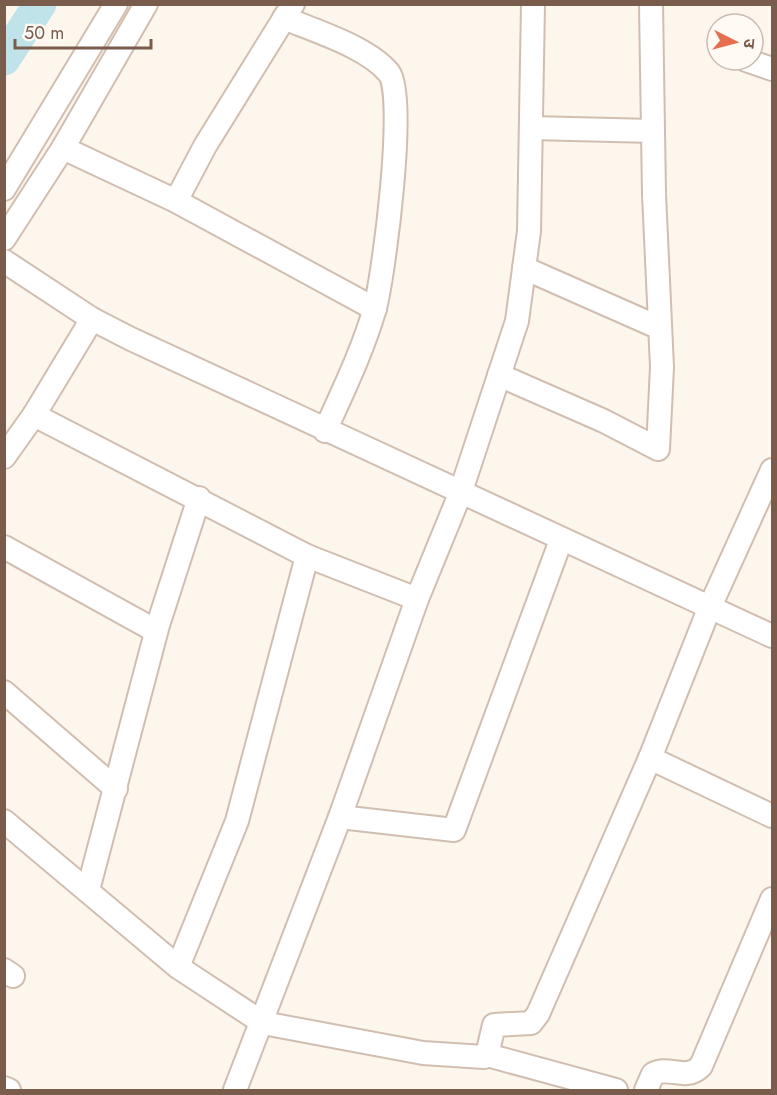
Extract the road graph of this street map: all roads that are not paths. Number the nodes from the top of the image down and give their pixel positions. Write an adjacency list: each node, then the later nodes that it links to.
1 (116, 4): 9 (street)
2 (146, 4): 8 (street)
3 (533, 4): 6 (street)
4 (651, 4): 7 (street)
5 (289, 11): 10 (street); 14 (street)
6 (531, 128): 7 (street); 13 (street)
7 (653, 130): 16 (street)
8 (63, 148): 10 (street); 11 (street)
9 (4, 189)
10 (176, 201): 14 (street)
11 (4, 239)
12 (4, 261): 15 (street)
13 (524, 268): 16 (street); 17 (street)
14 (375, 309): 19 (street)
15 (92, 319): 18 (street); 19 (street)
16 (660, 328): 17 (street)
17 (499, 375): 22 (street)
18 (34, 415): 20 (street); 23 (street)
19 (325, 431): 22 (street)
20 (4, 457)
21 (772, 470): 28 (street)
22 (460, 494): 24 (street); 27 (street)
23 (199, 498): 26 (street); 29 (street)
24 (561, 540): 28 (street); 35 (street)
25 (4, 547): 29 (street)
26 (307, 556): 27 (street); 39 (street)
27 (417, 599): 35 (street)
28 (709, 609): 30 (street); 32 (street)
29 (156, 631): 33 (street)
30 (772, 636)
31 (4, 692): 33 (street)
32 (650, 758): 34 (street); 41 (street)
33 (116, 789): 37 (street)
34 (772, 816)
35 (340, 817): 40 (street)
36 (4, 821): 37 (street)
37 (88, 890): 39 (street)
38 (772, 899): 46 (street)
39 (178, 967): 40 (street)
40 (263, 1023): 41 (street); 44 (street)
41 (487, 1055): 45 (street)
42 (4, 1088): 43 (street)
43 (9, 1090)
44 (236, 1090)
45 (616, 1090)
46 (646, 1090)

